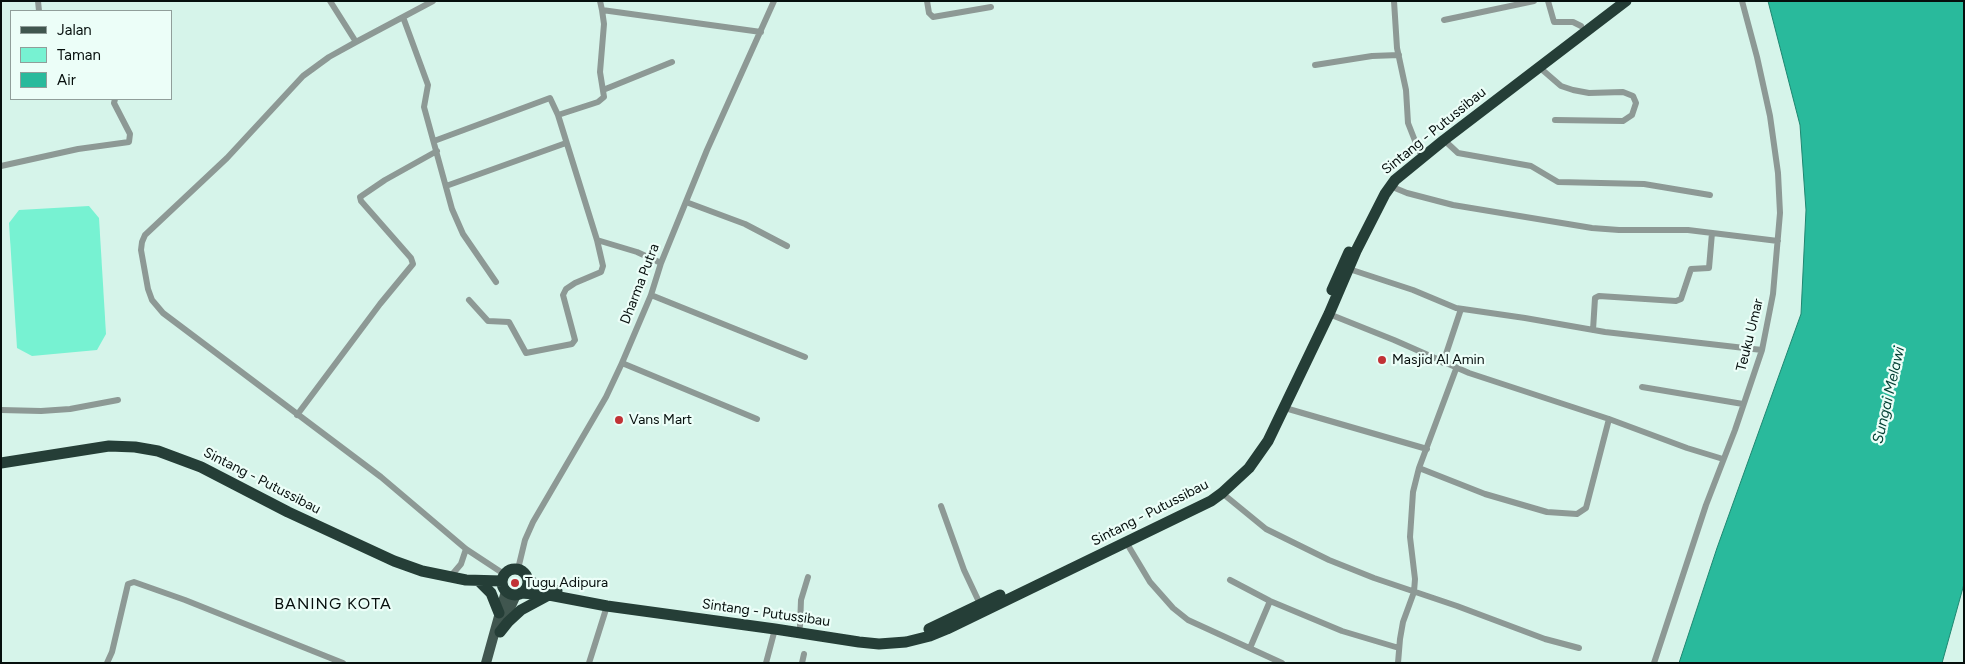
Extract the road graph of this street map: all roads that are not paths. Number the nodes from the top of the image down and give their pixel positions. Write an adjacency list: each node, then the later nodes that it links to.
1 (330, 1): 18 (street)
2 (433, 1): 14 (street)
3 (600, 1): 13 (street)
4 (774, 1): 17 (street, Dharma Putra)
5 (927, 1): 12 (street)
6 (1394, 1): 19 (street)
7 (1534, 1): 15 (street)
8 (1548, 1): 16 (street)
9 (1615, 1): 16 (highway, Sintang - Putussibau)
10 (1626, 1): 22 (highway, Sintang - Putussibau)
11 (1742, 1): 39 (street, Teuku Umar)
12 (990, 7)
13 (602, 10): 17 (street); 23 (street)
14 (403, 17): 18 (street); 28 (street)
15 (1444, 20)
16 (1581, 26): 31 (highway, Sintang - Putussibau)
17 (761, 32): 36 (street, Dharma Putra)
18 (356, 42): 59 (street)
19 (1399, 56): 21 (street); 31 (street)
20 (672, 62): 23 (street)
21 (1315, 65)
22 (1539, 67): 26 (street); 27 (highway, Sintang - Putussibau)
23 (603, 90): 25 (street)
24 (115, 100): 32 (street)
25 (558, 115): 28 (street); 29 (street)
26 (1555, 120)
27 (1444, 140): 34 (highway, Sintang - Putussibau); 35 (street)
28 (434, 141): 30 (street)
29 (566, 143): 33 (street); 38 (street)
30 (436, 151): 33 (street); 59 (street)
31 (1419, 151): 42 (highway, Sintang - Putussibau)
32 (1, 166)
33 (446, 186): 43 (street)
34 (1390, 186): 37 (street); 42 (highway, Sintang - Putussibau)
35 (1710, 195)
36 (686, 202): 40 (street); 41 (street, Dharma Putra)
37 (1712, 233): 39 (street); 48 (street)
38 (597, 240): 41 (street); 45 (street)
39 (1778, 241): 49 (street, Teuku Umar)
40 (787, 246)
41 (661, 263): 44 (street, Dharma Putra)
42 (1346, 267): 46 (street); 47 (highway, Sintang - Putussibau); 70 (highway, Sintang - Putussibau)
43 (496, 282)
44 (650, 295): 50 (street); 52 (street, Dharma Putra)
45 (469, 300)
46 (1461, 309): 48 (street); 51 (street)
47 (1330, 314): 51 (street); 57 (highway, Sintang - Putussibau)
48 (1592, 330): 49 (street)
49 (1762, 350): 56 (street, Teuku Umar)
50 (805, 357)
51 (1443, 363): 53 (street)
52 (622, 364): 60 (street); 71 (street, Dharma Putra)
53 (1456, 369): 61 (street); 62 (street)
54 (1642, 387): 56 (street)
55 (118, 400): 58 (street)
56 (1743, 404): 63 (street, Teuku Umar)
57 (1285, 408): 62 (street); 66 (highway, Sintang - Putussibau)
58 (1, 410)
59 (297, 415): 69 (street)
60 (757, 419)
61 (1609, 419): 63 (street); 65 (street)
62 (1427, 449): 65 (street)
63 (1723, 459): 100 (street, Teuku Umar)
64 (1, 463): 72 (highway, Sintang - Putussibau)
65 (1419, 468): 78 (street)
66 (1222, 493): 68 (highway, Sintang - Putussibau); 78 (street)
67 (941, 506): 81 (street)
68 (1126, 542): 70 (highway, Sintang - Putussibau); 87 (street)
69 (466, 549): 72 (street); 77 (street)
70 (1083, 560): 81 (highway, Sintang - Putussibau); 85 (highway, Sintang - Putussibau)
71 (518, 569): 75 (highway); 77 (highway)
72 (450, 577): 76 (highway, Sintang - Putussibau)
73 (808, 577): 84 (street)
74 (1230, 580): 80 (street)
75 (528, 581): 77 (highway); 84 (highway, Sintang - Putussibau)
76 (480, 582): 77 (highway, Sintang - Putussibau); 83 (highway)
77 (510, 587): 79 (highway, Sintang - Putussibau); 83 (main road); 86 (main road)
78 (1414, 592): 88 (street); 89 (street)
79 (549, 595): 82 (highway, Sintang - Putussibau); 86 (highway)
80 (1270, 601): 87 (street); 88 (street)
81 (980, 604): 84 (highway, Sintang - Putussibau)
82 (607, 606): 85 (highway, Sintang - Putussibau); 95 (street)
83 (499, 613): 93 (main road)
84 (800, 626)
85 (775, 629): 96 (street)
86 (500, 632): 94 (main road)
87 (1250, 648): 98 (street)
88 (1399, 648): 99 (street)
89 (1578, 648)
90 (804, 654): 97 (street)
91 (107, 663): 92 (street)
92 (343, 663)
93 (486, 663)
94 (492, 663)
95 (589, 663)
96 (766, 663)
97 (802, 663)
98 (1282, 663)
99 (1398, 663)
100 (1654, 663)

